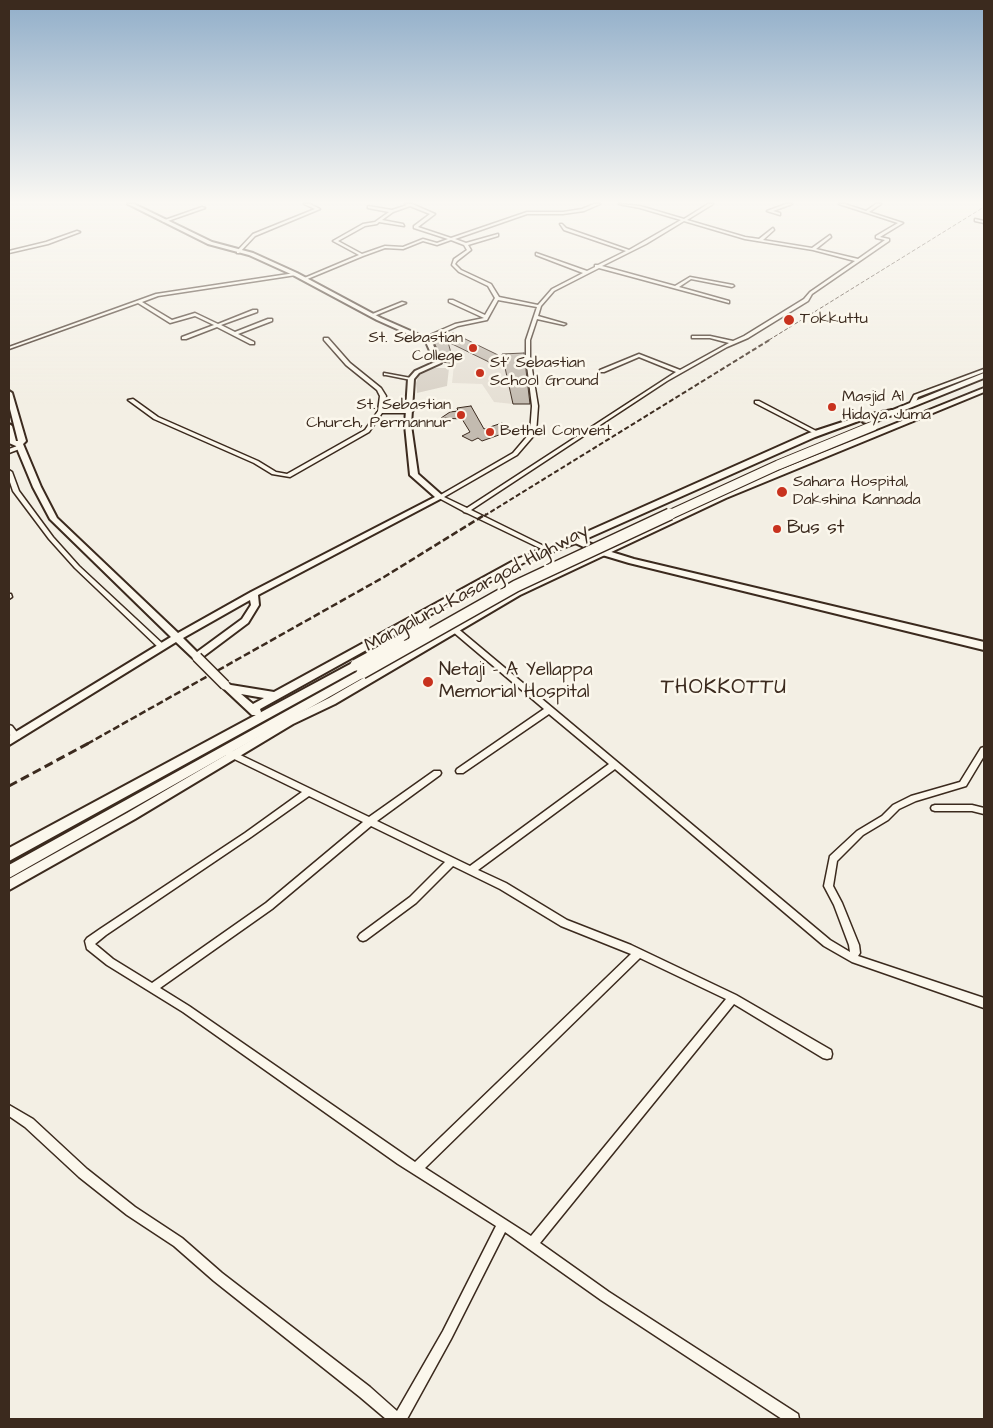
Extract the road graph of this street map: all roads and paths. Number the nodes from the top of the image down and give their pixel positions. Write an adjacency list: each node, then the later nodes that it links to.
1 (287, 271): 8 (street)
2 (324, 271): 9 (street)
3 (460, 271): 12 (street)
4 (581, 271): 7 (street)
5 (613, 271): 11 (street)
6 (845, 271): 31 (street)
7 (585, 272): 17 (street)
8 (294, 274): 9 (street); 14 (street)
9 (304, 279): 19 (street)
10 (732, 286): 11 (street)
11 (675, 288): 15 (street)
12 (497, 298): 17 (street); 20 (street)
13 (451, 300): 20 (street)
14 (138, 301): 24 (street); 32 (street)
15 (727, 302)
16 (404, 303): 19 (street)
17 (539, 306): 21 (street)
18 (255, 311): 24 (street)
19 (372, 315): 29 (street)
20 (486, 317): 29 (street)
21 (536, 317): 23 (street); 54 (street)
22 (270, 320): 25 (street)
23 (564, 324)
24 (218, 326): 25 (street); 27 (street)
25 (235, 334): 30 (street)
26 (694, 337): 31 (street)
27 (184, 338)
28 (326, 339): 45 (street)
29 (425, 339): 38 (street)
30 (252, 342)
31 (733, 342): 35 (street)
32 (9, 348)
33 (984, 370): 44 (street)
34 (602, 371): 35 (street)
35 (680, 372): 55 (street)
36 (386, 374): 38 (street)
37 (984, 375): 44 (highway, Mangaluru-Kasargod Highway)
38 (411, 379): 46 (street)
39 (984, 383): 48 (highway, Mangaluru-Kasargod Highway)
40 (984, 390): 58 (street)
41 (9, 393): 51 (street)
42 (131, 400): 45 (street)
43 (757, 402): 50 (street)
44 (913, 403): 47 (highway, Mangaluru-Kasargod Highway)
45 (381, 411): 46 (street)
46 (410, 411): 54 (street)
47 (892, 412): 48 (highway, Mangaluru-Kasargod Highway); 50 (street)
48 (870, 424): 68 (highway, Mangaluru-Kasargod Highway, bridge)
49 (9, 426): 51 (street)
50 (817, 433): 56 (street)
51 (19, 446): 52 (street); 61 (street)
52 (9, 451)
53 (9, 472): 63 (street)
54 (440, 497): 55 (street); 59 (street)
55 (466, 511): 57 (street)
56 (576, 540): 57 (street); 58 (main road)
57 (548, 550): 66 (street)
58 (602, 552): 60 (street); 62 (main road)
59 (254, 594): 61 (street); 64 (street)
60 (454, 629): 67 (street); 69 (street)
61 (176, 638): 63 (street); 64 (street)
62 (984, 646)
63 (162, 647): 71 (street)
64 (198, 657): 65 (street, bridge)
65 (227, 687): 66 (street); 68 (street)
66 (275, 696): 68 (street)
67 (549, 710): 74 (street); 75 (street)
68 (262, 716): 69 (street); 73 (highway, Mangaluru-Kasargod Highway); 81 (highway, Mangaluru-Kasargod Highway)
69 (293, 720): 73 (street)
70 (9, 728): 71 (street)
71 (12, 739)
72 (984, 750): 88 (street)
73 (230, 754): 77 (street); 84 (highway, Mangaluru-Kasargod Highway); 85 (street)
74 (614, 765): 83 (street); 88 (street)
75 (460, 771)
76 (437, 773): 80 (street)
77 (307, 793): 80 (street); 89 (street)
78 (935, 808): 79 (street)
79 (984, 811)
80 (370, 822): 82 (street); 89 (street)
81 (9, 855)
82 (452, 861): 83 (street); 86 (street)
83 (471, 870): 87 (street)
84 (9, 872)
85 (9, 885)
86 (363, 937)
87 (639, 953): 90 (street); 94 (street)
88 (852, 958): 91 (street)
89 (152, 988): 94 (street)
90 (733, 998): 92 (street); 96 (street)
91 (984, 1002)
92 (827, 1054)
93 (9, 1110): 97 (street)
94 (416, 1168): 95 (street)
95 (503, 1224): 96 (street); 97 (street)
96 (532, 1244): 98 (street)
97 (398, 1419)
98 (793, 1419)

